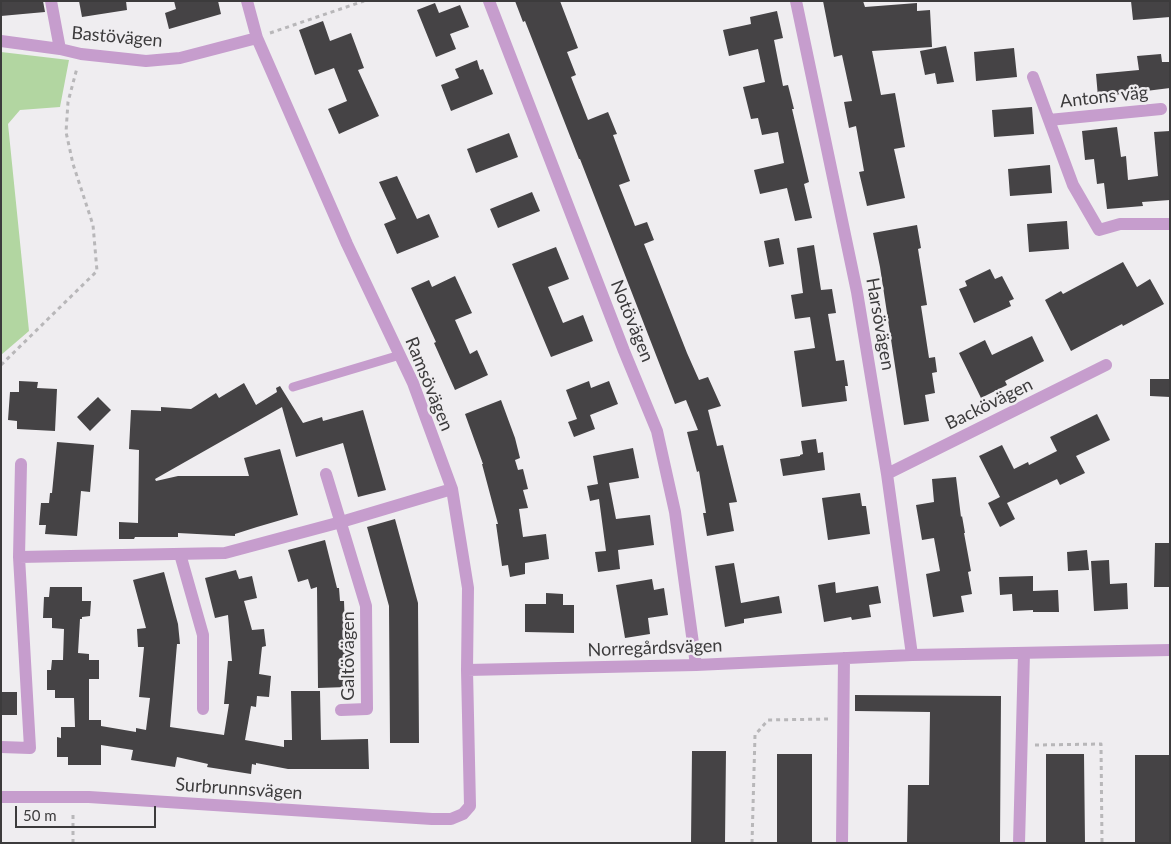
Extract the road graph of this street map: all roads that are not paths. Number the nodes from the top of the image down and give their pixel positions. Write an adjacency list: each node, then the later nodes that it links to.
1 (52, 1): 7 (street)
2 (247, 1): 5 (street, Ramsövägen)
3 (489, 1): 26 (street, Notövägen)
4 (796, 1): 17 (street, Harsövägen)
5 (257, 38): 7 (street, Bastövägen); 12 (street, Ramsövägen)
6 (1, 41): 7 (street, Bastövägen)
7 (60, 49)
8 (1032, 77): 10 (street, Antons väg)
9 (1161, 109): 10 (street, Antons väg)
10 (1050, 120): 11 (street, Antons väg)
11 (1170, 224)
12 (400, 355): 14 (lane); 18 (street, Ramsövägen)
13 (1106, 366): 17 (street, Backövägen)
14 (293, 387)
15 (21, 464): 21 (street)
16 (326, 474): 19 (street, Galtövägen)
17 (887, 474): 24 (street, Harsövägen)
18 (452, 489): 19 (street); 27 (street, Ramsövägen)
19 (341, 522): 20 (street); 29 (street, Galtövägen)
20 (180, 554): 21 (street); 28 (street)
21 (19, 557): 30 (street)
22 (1170, 650): 23 (street, Norregårdsvägen)
23 (1024, 653): 24 (street, Norregårdsvägen); 34 (street)
24 (912, 655): 25 (street, Norregårdsvägen)
25 (844, 658): 26 (street, Norregårdsvägen); 33 (street)
26 (696, 666): 27 (street, Norregårdsvägen)
27 (467, 670): 32 (street, Ramsövägen)
28 (204, 709)
29 (341, 710)
30 (1, 747)
31 (1, 797): 32 (street, Surbrunnsvägen)
32 (470, 806)
33 (842, 843)
34 (1019, 843)

